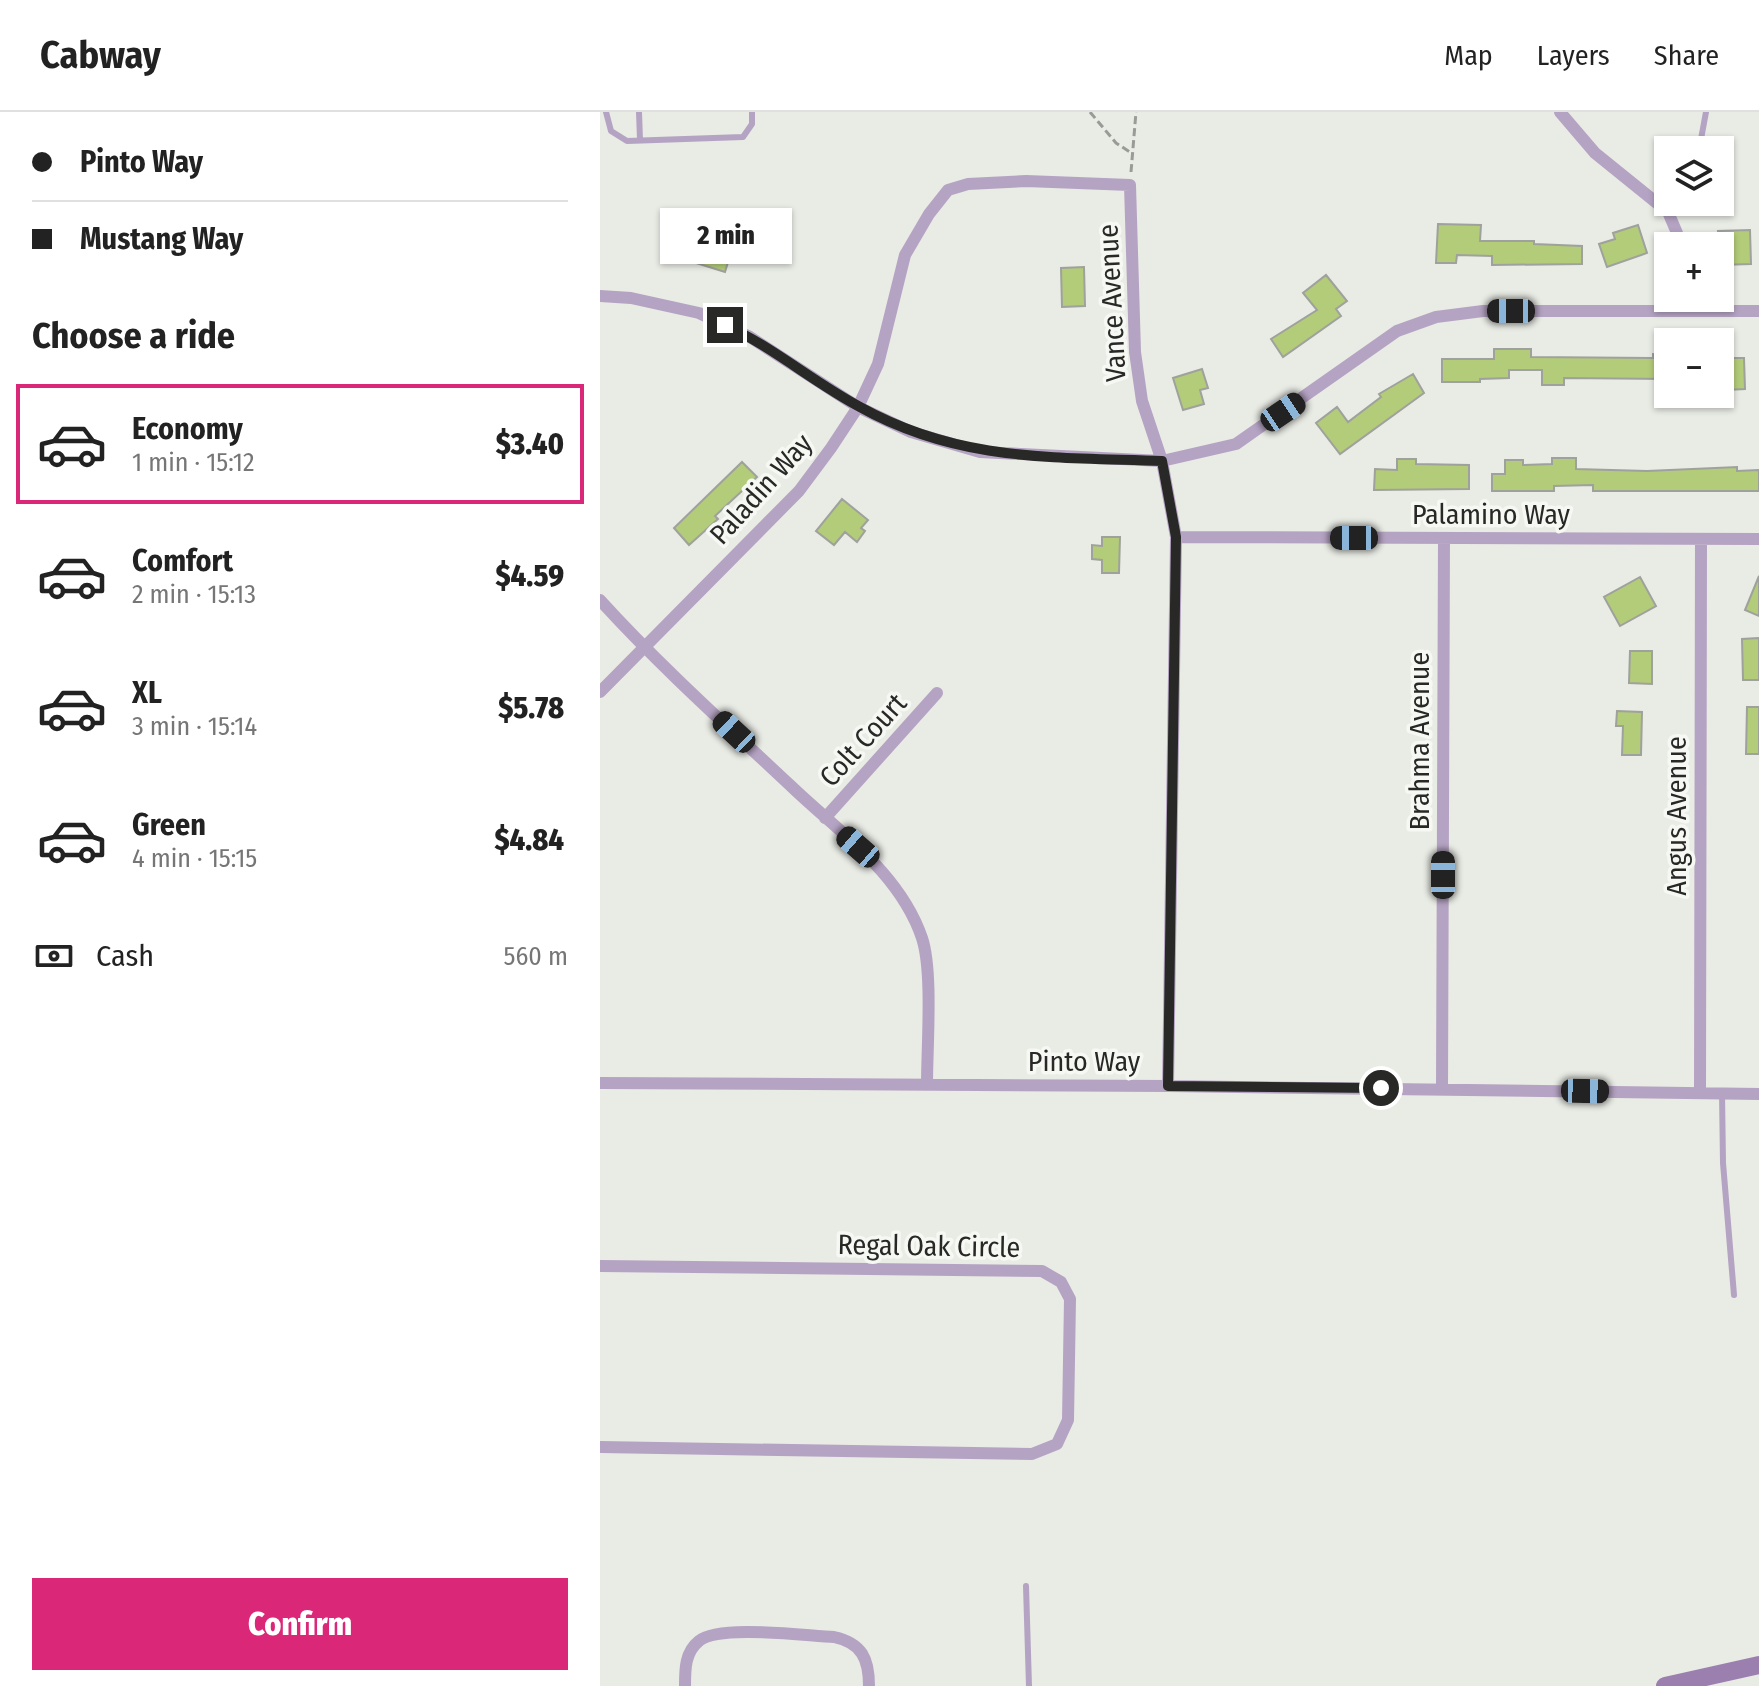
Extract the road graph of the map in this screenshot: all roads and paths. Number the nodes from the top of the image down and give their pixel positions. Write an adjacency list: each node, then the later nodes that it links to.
1 (606, 112): 9 (lane)
2 (639, 112): 9 (lane)
3 (752, 112): 9 (lane)
4 (1090, 112): 10 (path)
5 (1136, 112): 10 (path)
6 (1560, 112): 12 (street)
7 (1706, 112): 8 (lane)
8 (1702, 136)
9 (640, 140)
10 (1133, 154): 11 (path)
11 (1130, 185): 17 (street, Paladin Way); 18 (street, Vance Avenue)
12 (1654, 195)
13 (600, 296): 17 (street)
14 (1654, 306): 18 (street)
15 (1734, 309): 16 (street)
16 (1759, 311)
17 (858, 407): 18 (street); 24 (street, Paladin Way)
18 (1162, 461): 19 (street, Vance Avenue)
19 (1176, 537): 20 (street, Palamino Way); 30 (street, Vance Avenue)
20 (1444, 538): 21 (street, Palamino Way); 31 (street, Brahma Avenue)
21 (1701, 539): 22 (street, Palamino Way); 32 (street, Angus Avenue)
22 (1759, 539)
23 (600, 600): 24 (street)
24 (643, 647): 25 (street, Paladin Way); 27 (street)
25 (600, 692)
26 (937, 693): 27 (street, Colt Court)
27 (825, 818): 29 (street)
28 (600, 1083): 29 (street, Pinto Way)
29 (927, 1084): 30 (street, Pinto Way)
30 (1168, 1086): 31 (street, Pinto Way)
31 (1442, 1089): 32 (street, Pinto Way)
32 (1700, 1093): 33 (street, Pinto Way)
33 (1722, 1093): 34 (street, Pinto Way); 36 (lane)
34 (1759, 1094)
35 (600, 1266): 37 (street, Regal Oak Circle)
36 (1734, 1295)
37 (600, 1447)
38 (1026, 1586): 42 (lane)
39 (1759, 1665): 43 (main road)
40 (685, 1686): 41 (street)
41 (869, 1686)
42 (1029, 1686)
43 (1665, 1686)

